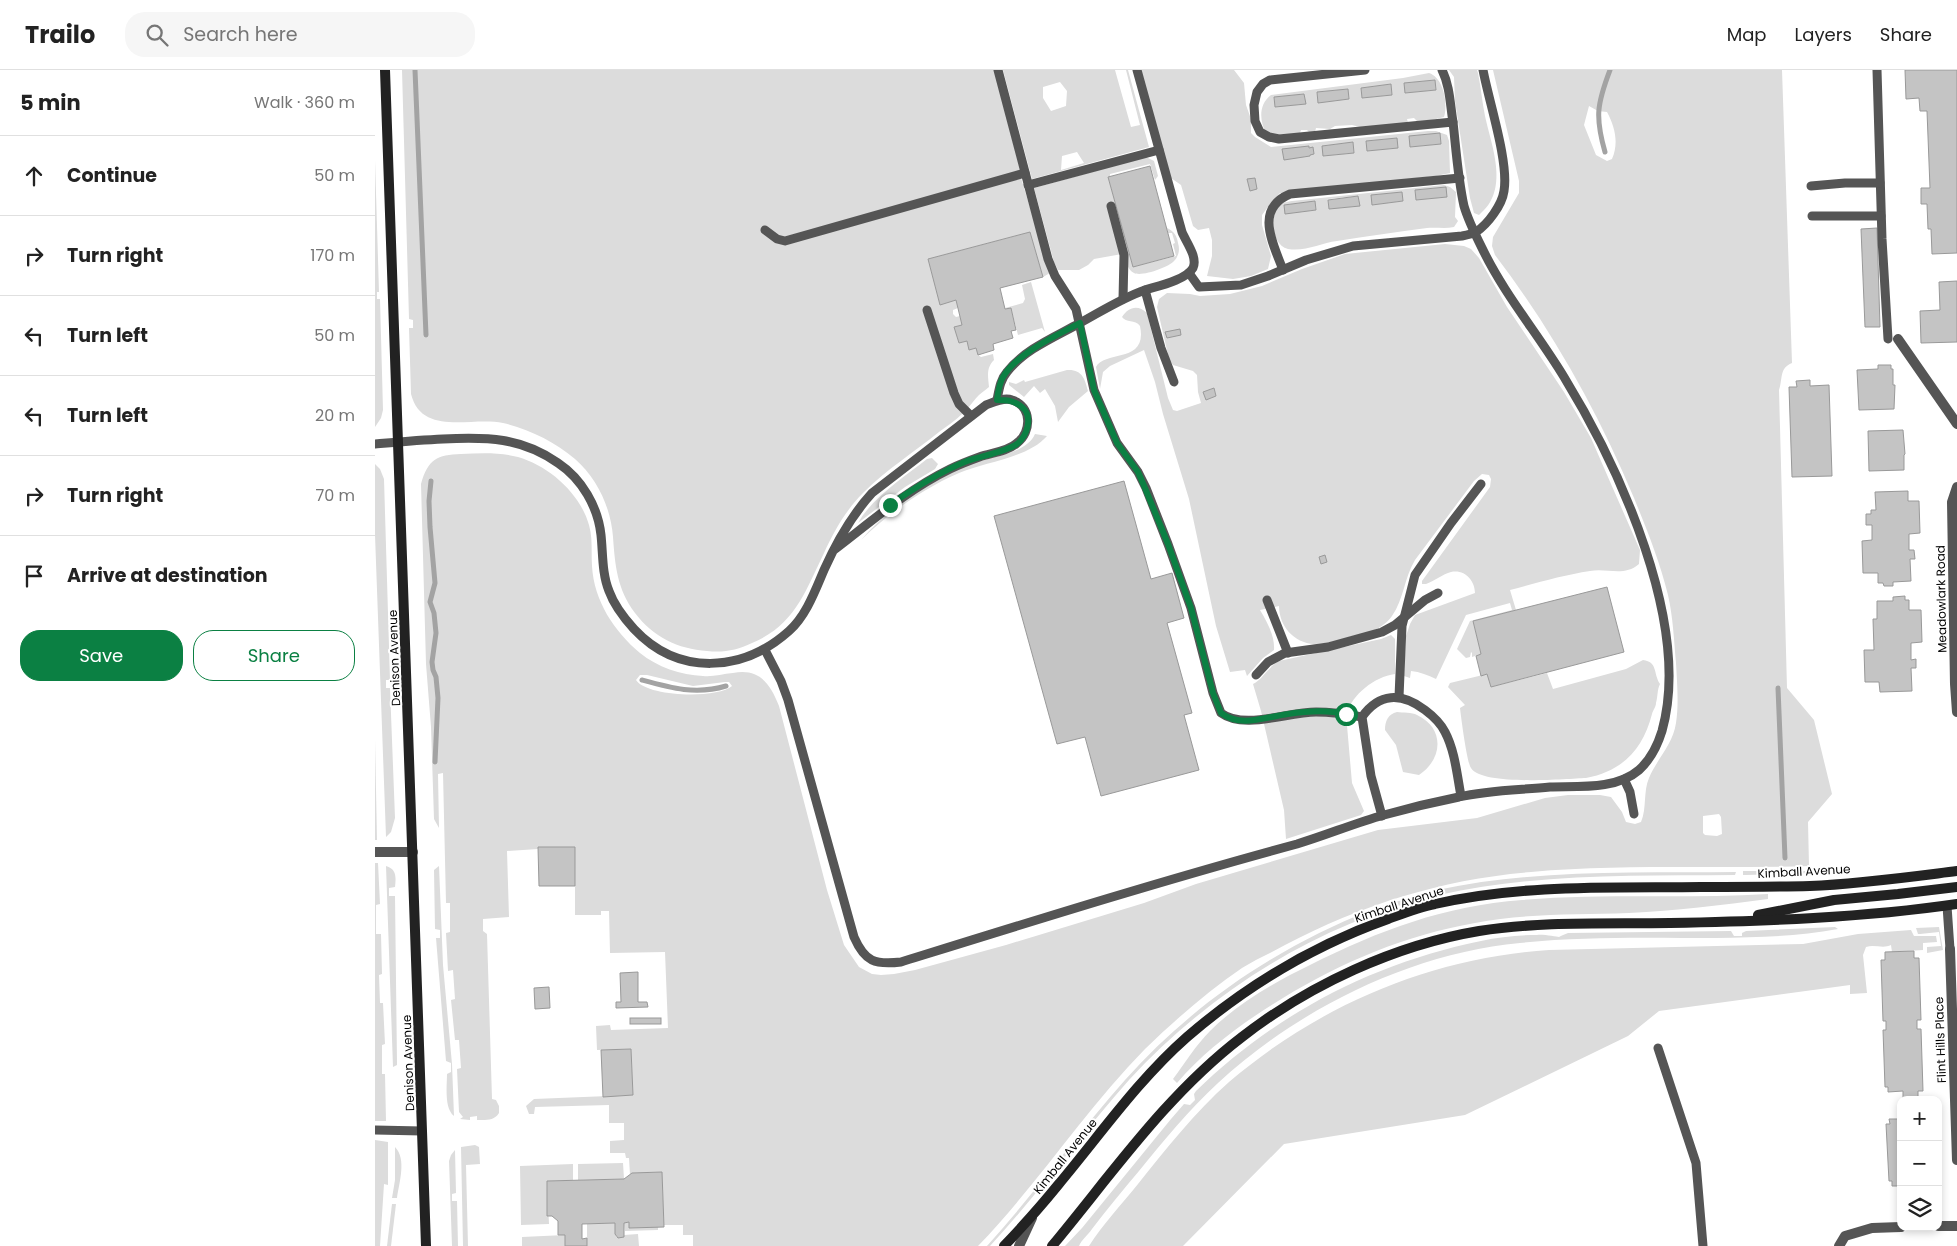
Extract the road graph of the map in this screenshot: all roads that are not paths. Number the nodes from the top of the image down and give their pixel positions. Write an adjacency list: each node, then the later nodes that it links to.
1 (385, 70): 31 (main road, Denison Avenue)
2 (998, 70): 10 (lane)
3 (1137, 70): 9 (lane)
4 (1365, 70): 8 (lane)
5 (1442, 70): 8 (lane)
6 (1483, 70): 19 (lane)
7 (1877, 70): 12 (lane)
8 (1453, 122): 11 (lane)
9 (1159, 150): 13 (lane); 21 (lane)
10 (1025, 173): 13 (lane); 18 (lane)
11 (1460, 178): 19 (lane); 20 (lane)
12 (1880, 183): 14 (lane); 17 (lane)
13 (1028, 185): 25 (lane)
14 (1811, 186)
15 (1111, 206): 23 (lane)
16 (1812, 216): 17 (lane)
17 (1881, 216): 26 (lane)
18 (765, 230)
19 (1475, 233): 20 (lane); 46 (lane)
20 (1283, 270): 21 (lane)
21 (1189, 273): 22 (lane)
22 (1145, 290): 23 (lane); 27 (lane)
23 (1123, 300): 25 (lane)
24 (927, 310): 29 (lane)
25 (1080, 323): 28 (lane); 45 (lane)
26 (1893, 339): 30 (street)
27 (1174, 382)
28 (997, 400): 29 (lane); 36 (lane)
29 (971, 416): 36 (lane)
30 (1957, 424)
31 (398, 442): 32 (lane); 40 (lane); 51 (main road, Denison Avenue)
32 (375, 444)
33 (1481, 484): 39 (lane)
34 (1957, 487): 35 (street, Meadowlark Road)
35 (1955, 502): 44 (street, Meadowlark Road)
36 (834, 550): 40 (lane)
37 (1438, 594): 39 (lane)
38 (1267, 600): 41 (lane)
39 (1404, 617): 41 (lane); 43 (lane)
40 (765, 650): 49 (lane)
41 (1288, 653): 42 (lane)
42 (1255, 675)
43 (1399, 697): 45 (lane); 47 (lane)
44 (1957, 712)
45 (1362, 717): 49 (lane)
46 (1624, 779): 47 (lane); 48 (lane)
47 (1461, 796): 49 (lane)
48 (1634, 814)
49 (1381, 816)
50 (375, 852): 51 (street)
51 (413, 852): 59 (main road, Denison Avenue)
52 (1957, 871): 61 (main road, Kimball Avenue)
53 (1957, 887): 55 (main road)
54 (1952, 905): 55 (main road); 56 (lane)
55 (1723, 922): 68 (main road)
56 (1950, 949): 60 (street, Flint Hills Place)
57 (1658, 1048): 69 (lane)
58 (375, 1130): 59 (lane)
59 (422, 1132): 65 (main road, Denison Avenue)
60 (1957, 1160)
61 (1035, 1212): 66 (main road, Kimball Avenue); 67 (street)
62 (1942, 1226): 63 (street)
63 (1957, 1226)
64 (1897, 1227): 70 (street)
65 (426, 1246)
66 (1004, 1246)
67 (1019, 1246)
68 (1052, 1246)
69 (1703, 1246)
70 (1839, 1246)

